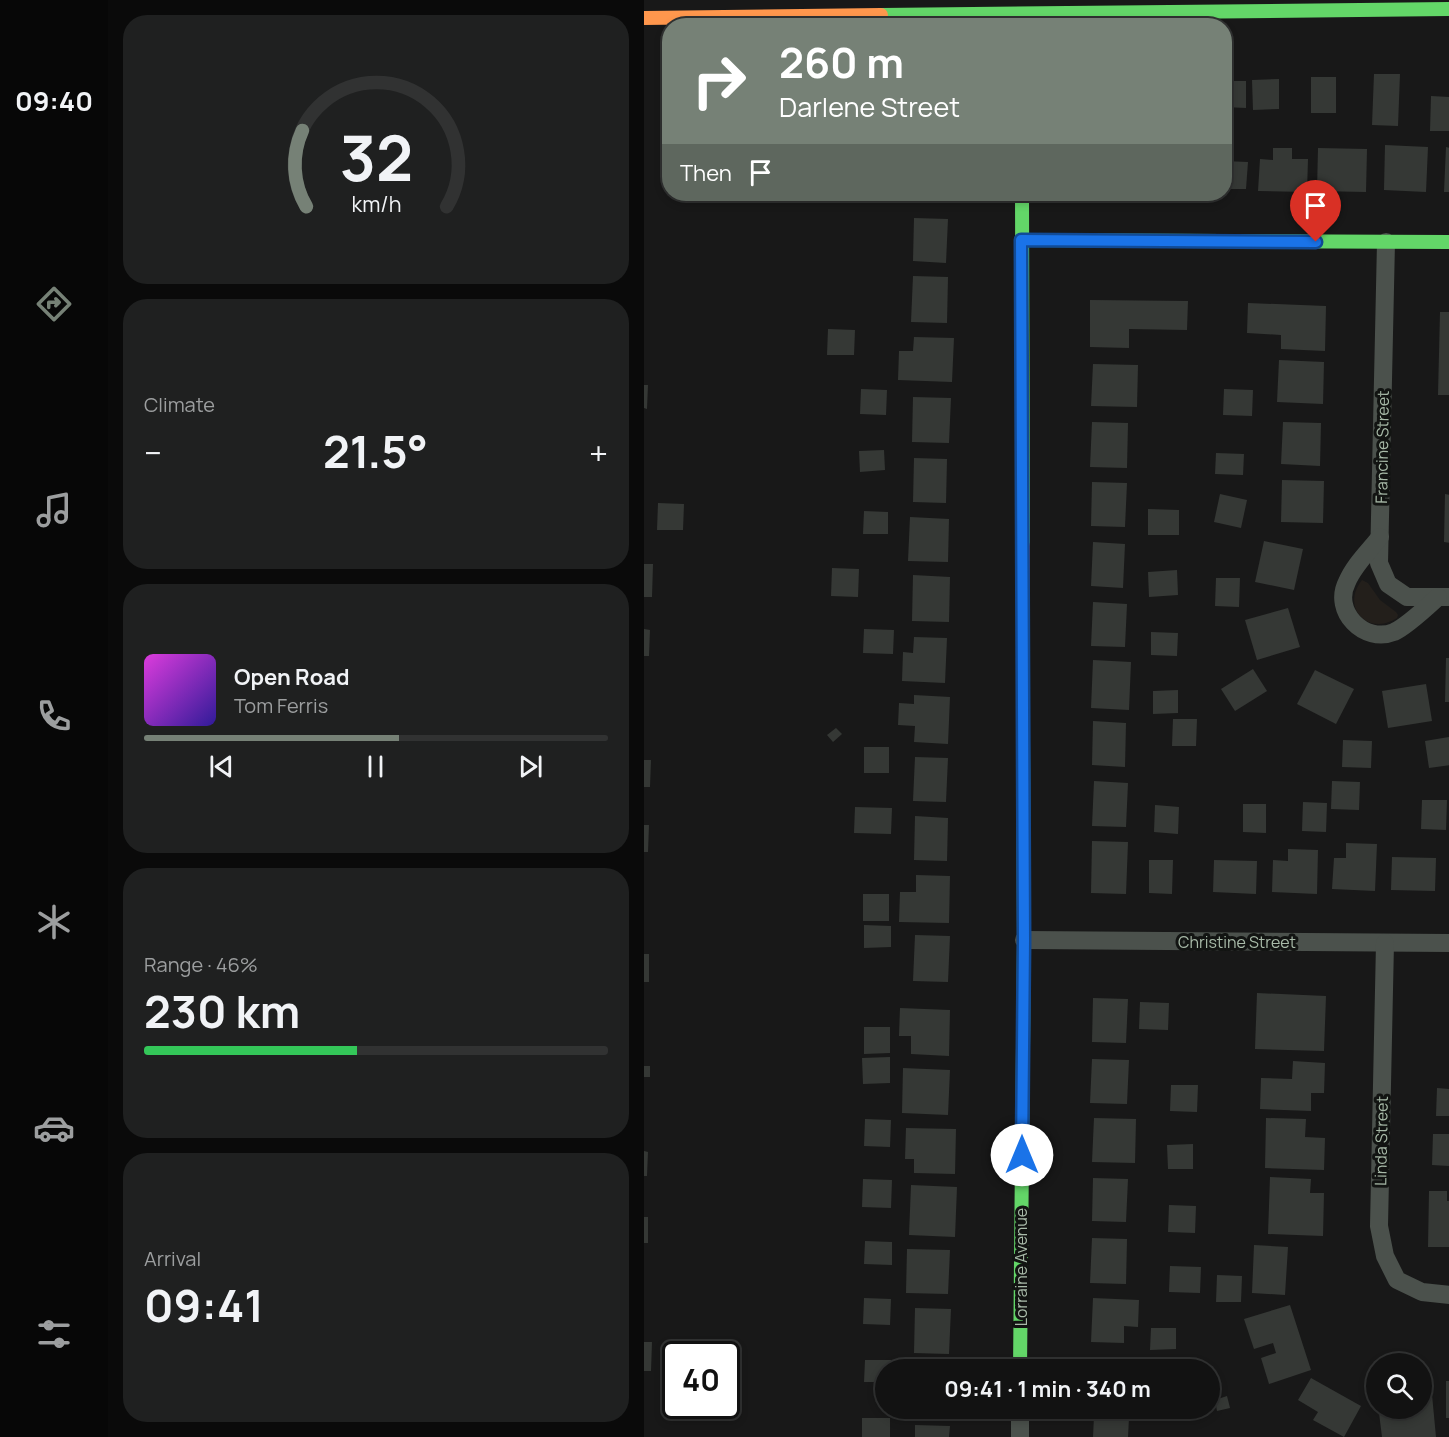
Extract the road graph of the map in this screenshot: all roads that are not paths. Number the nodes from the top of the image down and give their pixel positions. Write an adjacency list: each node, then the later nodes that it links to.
1 (1316, 5): 2 (street); 3 (street)
2 (1450, 9)
3 (1024, 13): 4 (street)
4 (644, 18)
5 (1022, 201): 6 (street, Lorraine Avenue)
6 (1021, 240): 7 (street); 11 (street, Lorraine Avenue)
7 (1386, 242): 8 (street); 9 (street, Francine Street)
8 (1450, 242)
9 (1380, 537): 10 (street, Francine Street); 10 (street)
10 (1444, 597)
11 (1024, 940): 12 (street, Christine Street); 15 (street, Lorraine Avenue)
12 (1385, 943): 13 (street, Christine Street); 14 (street, Linda Street)
13 (1450, 943)
14 (1450, 1295)
15 (1020, 1359)
16 (1020, 1419): 17 (street)
17 (1020, 1437)

